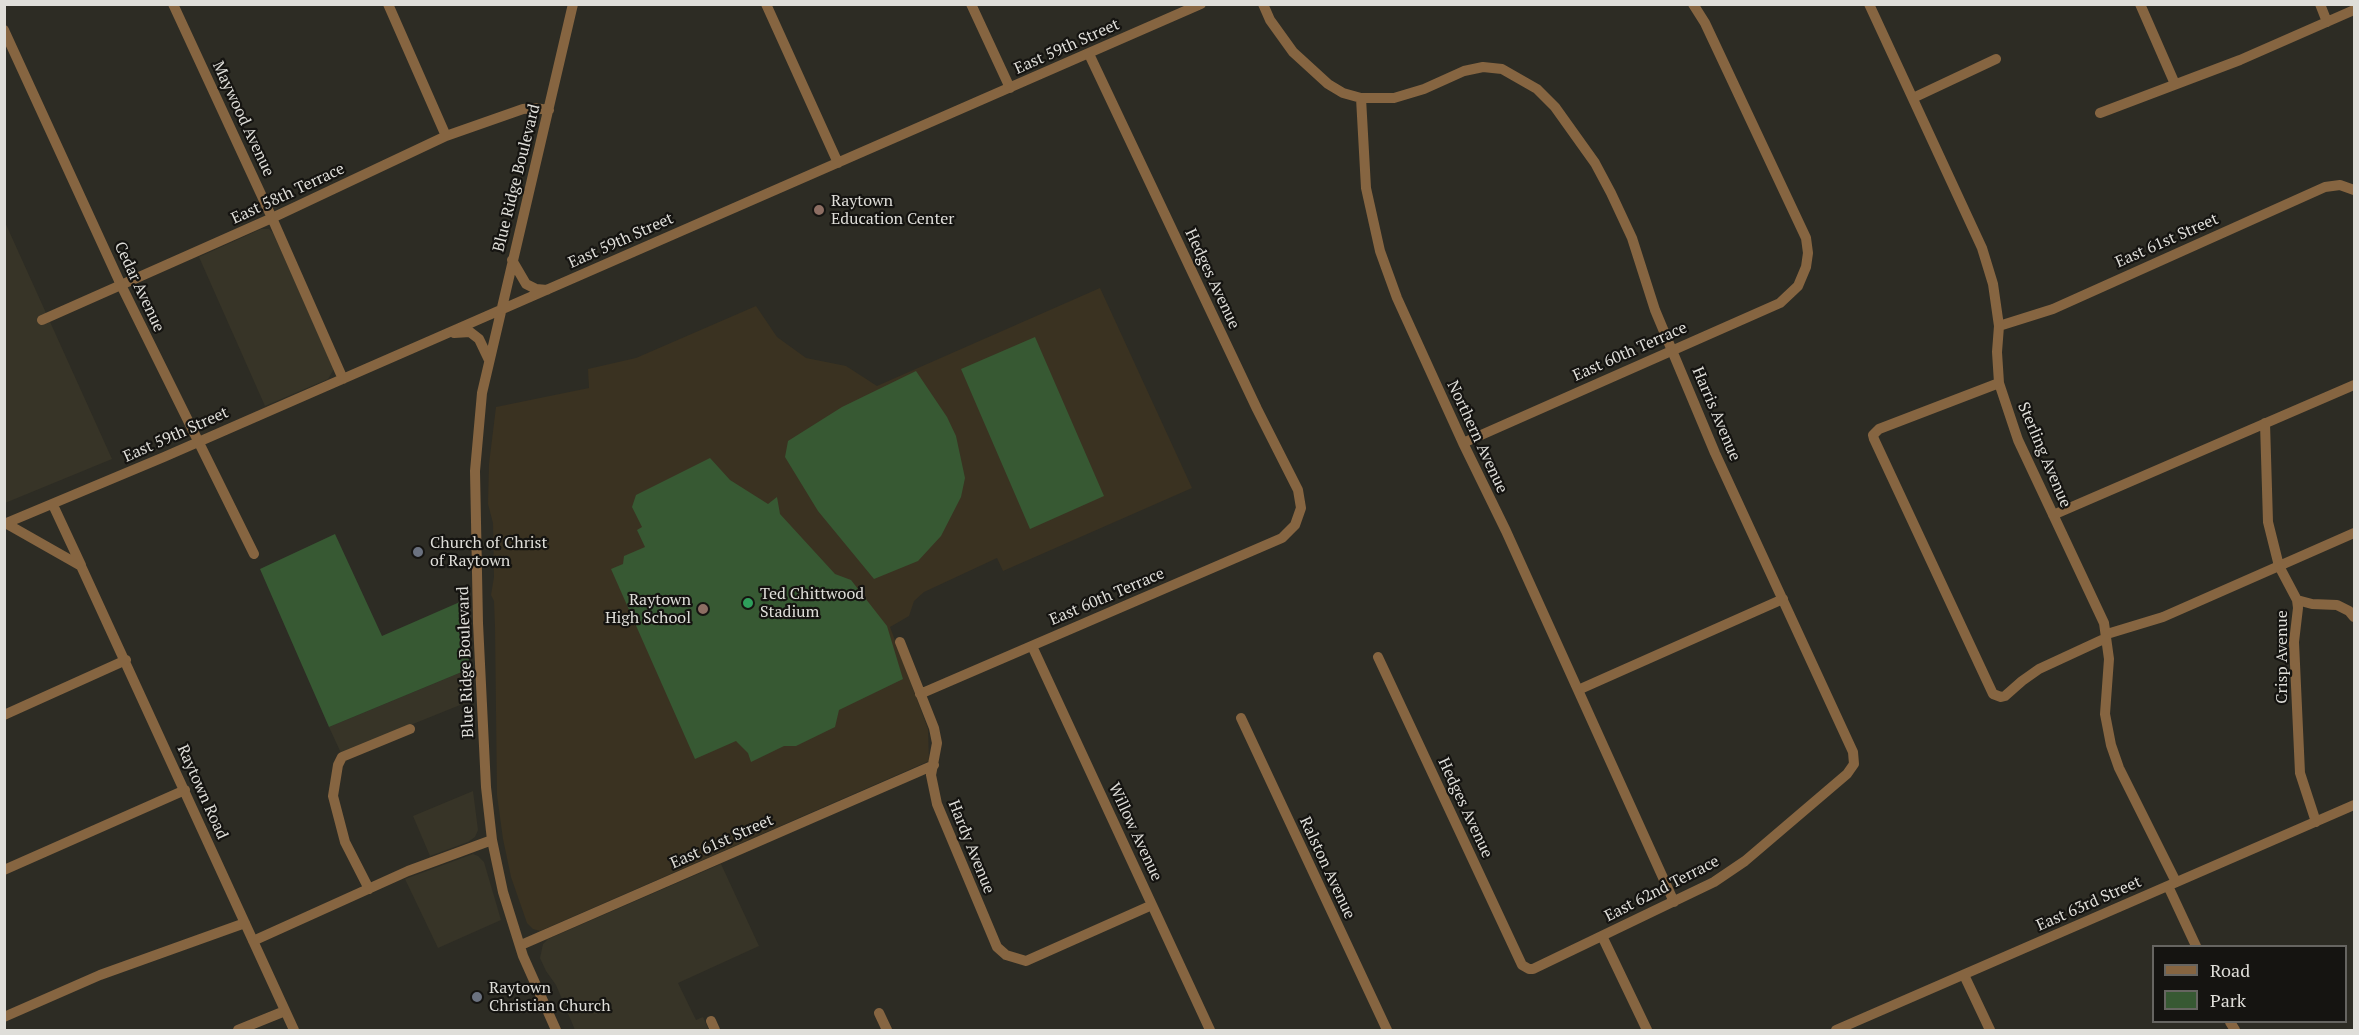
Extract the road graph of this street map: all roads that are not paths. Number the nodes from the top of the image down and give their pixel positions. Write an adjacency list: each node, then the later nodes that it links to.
1 (173, 4): 27 (street, Maywood Avenue)
2 (388, 4): 24 (street)
3 (573, 4): 22 (street, Blue Ridge Boulevard)
4 (766, 4): 25 (street)
5 (970, 4): 19 (street)
6 (1201, 4): 12 (street, East 59th Street)
7 (1263, 4): 20 (street)
8 (1693, 4): 35 (street, East 60th Terrace)
9 (1869, 4): 21 (street, Sterling Avenue)
10 (2140, 4): 18 (street)
11 (2320, 4): 14 (street)
12 (1175, 10): 16 (street, East 59th Street)
13 (2355, 10): 14 (street)
14 (2328, 22): 18 (street)
15 (4, 30): 29 (street, Cedar Avenue)
16 (1089, 54): 19 (street, East 59th Street); 45 (street, Hedges Avenue)
17 (1996, 59): 21 (street)
18 (2175, 84): 23 (street)
19 (1010, 88): 25 (street, East 59th Street)
20 (1361, 98): 35 (street, Harris Avenue); 42 (street, Northern Avenue)
21 (1913, 98): 33 (street, Sterling Avenue)
22 (549, 110): 24 (street, East 58th Terrace); 28 (street, Blue Ridge Boulevard)
23 (2100, 113)
24 (446, 136): 27 (street, East 58th Terrace)
25 (838, 164): 30 (street, East 59th Street)
26 (2351, 189): 33 (street, East 61st Street)
27 (272, 218): 29 (street, East 58th Terrace); 37 (street, Maywood Avenue)
28 (512, 260): 30 (street); 31 (street, Blue Ridge Boulevard)
29 (121, 285): 32 (street, East 58th Terrace); 41 (street, Cedar Avenue)
30 (547, 290): 31 (street, East 59th Street)
31 (500, 311): 34 (street, East 59th Street); 36 (street, Blue Ridge Boulevard)
32 (42, 320)
33 (1999, 326): 38 (street, Sterling Avenue)
34 (448, 333): 36 (street); 37 (street, East 59th Street)
35 (1672, 350): 42 (street, East 60th Terrace); 51 (street, Harris Avenue)
36 (489, 361): 69 (street, Blue Ridge Boulevard)
37 (343, 378): 41 (street, East 59th Street)
38 (1998, 383): 44 (street, Sterling Avenue); 54 (street)
39 (2355, 385): 40 (street)
40 (2265, 423): 44 (street); 50 (street, Crisp Avenue)
41 (197, 442): 43 (street, East 59th Street); 48 (street, Cedar Avenue)
42 (1463, 443): 59 (street, Northern Avenue)
43 (53, 505): 46 (street); 49 (street, Raytown Road)
44 (2053, 515): 54 (street, Sterling Avenue)
45 (1297, 519): 56 (street, East 60th Terrace)
46 (6, 524): 49 (street)
47 (2355, 533): 50 (street)
48 (254, 554)
49 (81, 566): 58 (street, Raytown Road)
50 (2279, 566): 52 (street, Crisp Avenue); 54 (street)
51 (1783, 599): 59 (street); 65 (street, Harris Avenue)
52 (2297, 600): 53 (street); 68 (street, Crisp Avenue)
53 (2355, 617)
54 (2106, 636): 71 (street, Sterling Avenue)
55 (900, 642): 60 (street, Hardy Avenue)
56 (1032, 646): 60 (street, East 60th Terrace); 74 (street, Willow Avenue)
57 (1378, 657): 80 (street, Hedges Avenue)
58 (126, 660): 61 (street); 66 (street, Raytown Road)
59 (1578, 690): 73 (street, Northern Avenue)
60 (920, 694): 64 (street, Hardy Avenue)
61 (4, 715)
62 (1240, 718): 90 (street, Ralston Avenue)
63 (410, 729): 72 (street)
64 (934, 765): 74 (street, Hardy Avenue); 78 (street, East 61st Street)
65 (1850, 769): 73 (street, East 62nd Terrace)
66 (185, 790): 70 (street); 75 (street, Raytown Road)
67 (2355, 805): 68 (street, East 63rd Street)
68 (2316, 822): 71 (street, East 63rd Street)
69 (492, 840): 72 (street); 78 (street, Blue Ridge Boulevard)
70 (4, 870)
71 (2172, 884): 79 (street, Sterling Avenue); 81 (street, East 63rd Street)
72 (369, 888): 77 (street)
73 (1674, 902): 76 (street, East 62nd Terrace)
74 (1152, 905): 89 (street, Willow Avenue)
75 (245, 923): 77 (street, Raytown Road); 84 (street)
76 (1602, 936): 80 (street, East 62nd Terrace); 91 (street)
77 (253, 941): 82 (street, Raytown Road)
78 (521, 945): 87 (street, Blue Ridge Boulevard)
79 (2196, 945)
80 (1529, 969)
81 (1964, 975): 92 (street, East 63rd Street); 93 (street)
82 (285, 1011): 85 (street); 86 (street, Raytown Road)
83 (879, 1013): 88 (street)
84 (4, 1017)
85 (238, 1030)
86 (294, 1030)
87 (556, 1030)
88 (887, 1030)
89 (1210, 1030)
90 (1387, 1030)
91 (1647, 1030)
92 (1836, 1030)
93 (1990, 1030)

